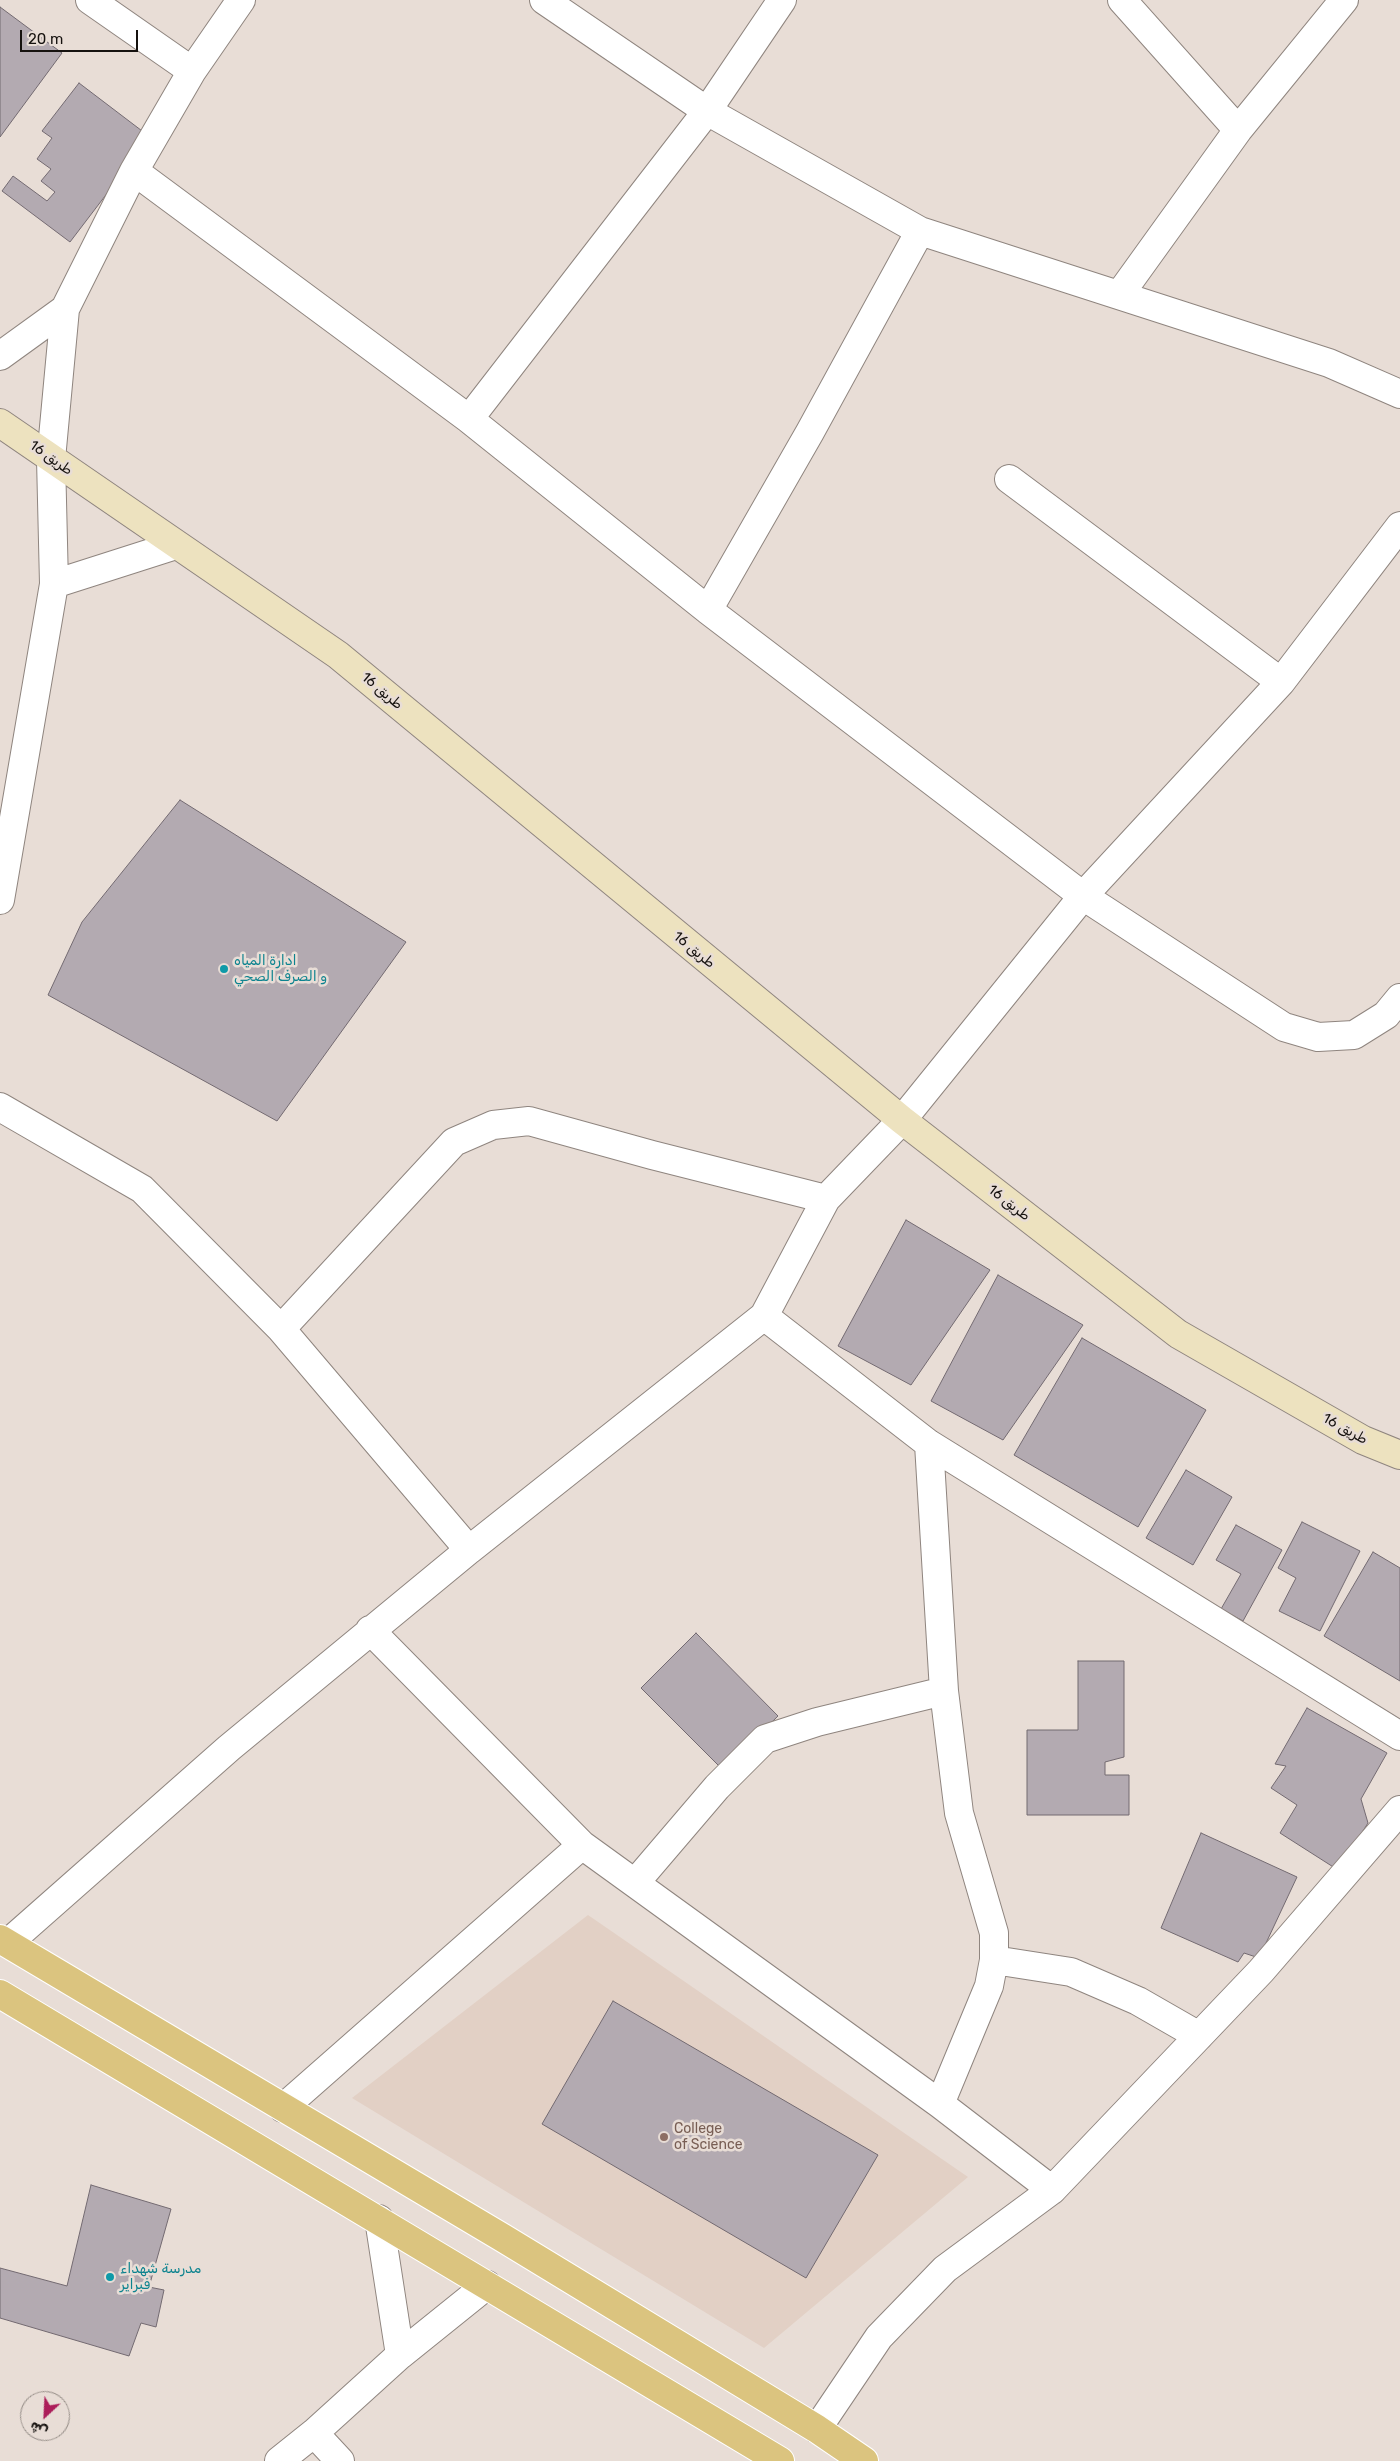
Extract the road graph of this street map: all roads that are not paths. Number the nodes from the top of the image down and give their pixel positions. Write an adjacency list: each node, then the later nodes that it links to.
1 (90, 0): 7 (street)
2 (241, 0): 7 (street)
3 (544, 0): 8 (street)
4 (782, 0): 8 (street)
5 (1122, 0): 9 (street)
6 (1344, 0): 9 (street)
7 (192, 70): 10 (street)
8 (706, 111): 11 (street); 16 (street)
9 (1238, 130): 12 (street)
10 (134, 171): 13 (street); 16 (street)
11 (920, 230): 12 (street); 23 (street)
12 (1120, 294): 15 (street)
13 (65, 309): 14 (street); 18 (street)
14 (0, 356)
15 (1400, 394)
16 (469, 419): 23 (street)
17 (0, 423): 18 (street, طريق 16)
18 (51, 459): 21 (street, طريق 16); 22 (street)
19 (1009, 479): 24 (street)
20 (1400, 526): 24 (street)
21 (176, 544): 22 (street); 30 (street, طريق 16)
22 (54, 584): 25 (street)
23 (708, 610): 26 (street)
24 (1281, 682): 26 (street)
25 (11, 762): 27 (street)
26 (1083, 896): 28 (street); 30 (street)
27 (0, 900)
28 (1400, 998)
29 (0, 1107): 33 (street)
30 (902, 1120): 31 (street); 35 (street, طريق 16)
31 (826, 1199): 32 (street); 33 (street)
32 (764, 1316): 34 (street); 36 (street)
33 (281, 1329): 36 (street)
34 (929, 1444): 38 (street); 39 (street)
35 (1400, 1455)
36 (469, 1550): 37 (street)
37 (370, 1630): 41 (street); 43 (street)
38 (944, 1691): 42 (street); 44 (street)
39 (1400, 1736)
40 (1400, 1810): 46 (street)
41 (582, 1846): 42 (street); 48 (street)
42 (635, 1883): 47 (street)
43 (4, 1941): 48 (main road)
44 (994, 1960): 46 (street); 47 (street)
45 (0, 1994): 50 (main road)
46 (1199, 2036): 49 (street)
47 (940, 2104): 49 (street)
48 (283, 2108): 53 (main road)
49 (1052, 2190): 53 (street)
50 (379, 2219): 51 (main road); 52 (street)
51 (487, 2285): 52 (street); 57 (main road)
52 (400, 2354): 54 (street)
53 (817, 2429): 58 (main road)
54 (314, 2433): 55 (street); 56 (street)
55 (279, 2461)
56 (340, 2461)
57 (780, 2461)
58 (864, 2461)

